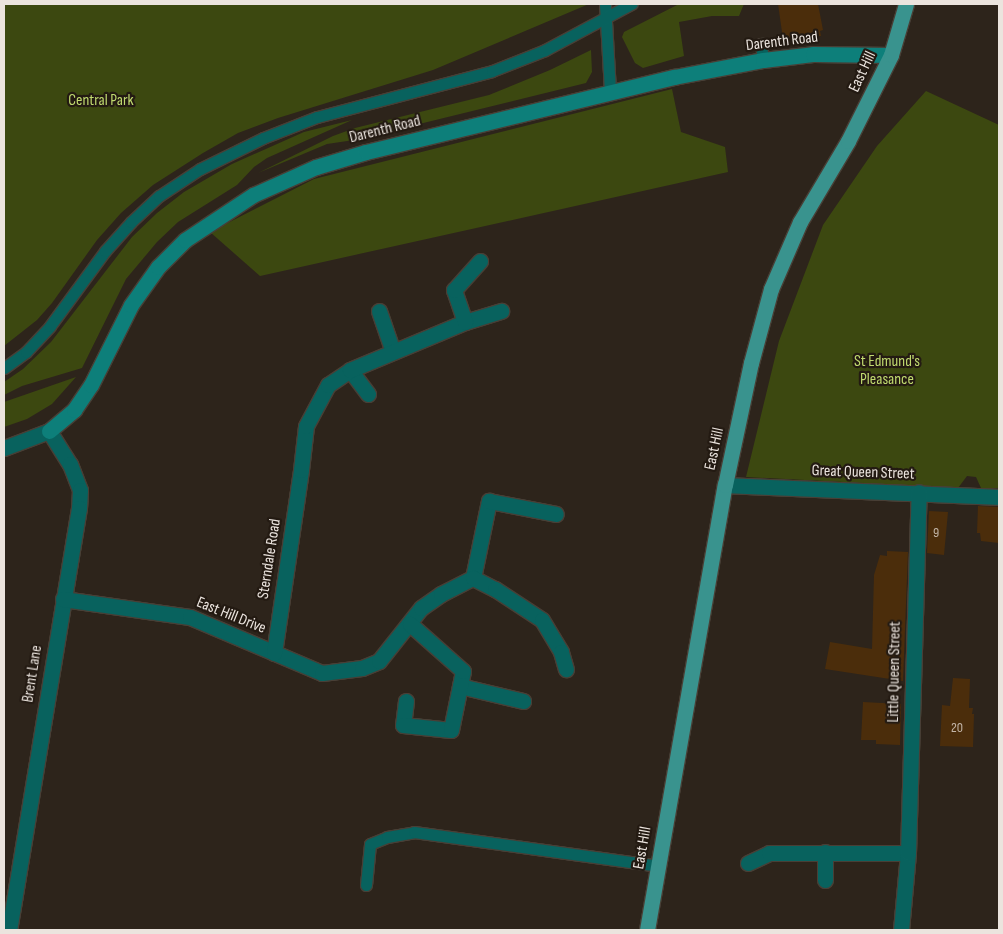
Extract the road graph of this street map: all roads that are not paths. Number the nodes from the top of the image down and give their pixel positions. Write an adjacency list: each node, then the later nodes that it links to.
1 (605, 4): 4 (lane)
2 (631, 4): 4 (lane)
3 (906, 4): 6 (main road, East Hill)
4 (605, 19): 8 (lane); 14 (lane)
5 (761, 44): 7 (lane)
6 (891, 55): 7 (street, Darenth Road); 19 (main road, East Hill)
7 (763, 60): 8 (street, Darenth Road)
8 (610, 91): 17 (street, Darenth Road)
9 (480, 261): 12 (street)
10 (379, 311): 13 (street)
11 (501, 311): 12 (street, Sterndale Road)
12 (465, 322): 13 (street, Sterndale Road)
13 (393, 352): 15 (street, Sterndale Road)
14 (4, 368)
15 (350, 370): 16 (street); 26 (street, Sterndale Road)
16 (368, 394)
17 (49, 430): 18 (street, Darenth Road); 24 (street, Brent Lane)
18 (4, 448)
19 (725, 485): 20 (street, Great Queen Street); 34 (main road, East Hill)
20 (919, 492): 21 (street, Great Queen Street); 32 (street, Little Queen Street)
21 (999, 497)
22 (556, 514): 23 (street)
23 (473, 578): 25 (street); 27 (street)
24 (63, 599): 26 (street, East Hill Drive); 37 (street, Brent Lane)
25 (410, 624): 26 (street, East Hill Drive); 28 (street)
26 (274, 653)
27 (566, 668)
28 (460, 686): 29 (street); 30 (street)
29 (406, 701)
30 (523, 701)
31 (824, 852): 32 (street); 33 (street); 35 (street)
32 (908, 853): 39 (street, Little Queen Street)
33 (748, 863)
34 (658, 866): 36 (lane); 38 (main road, East Hill)
35 (825, 880)
36 (366, 885)
37 (9, 930)
38 (647, 930)
39 (900, 930)

